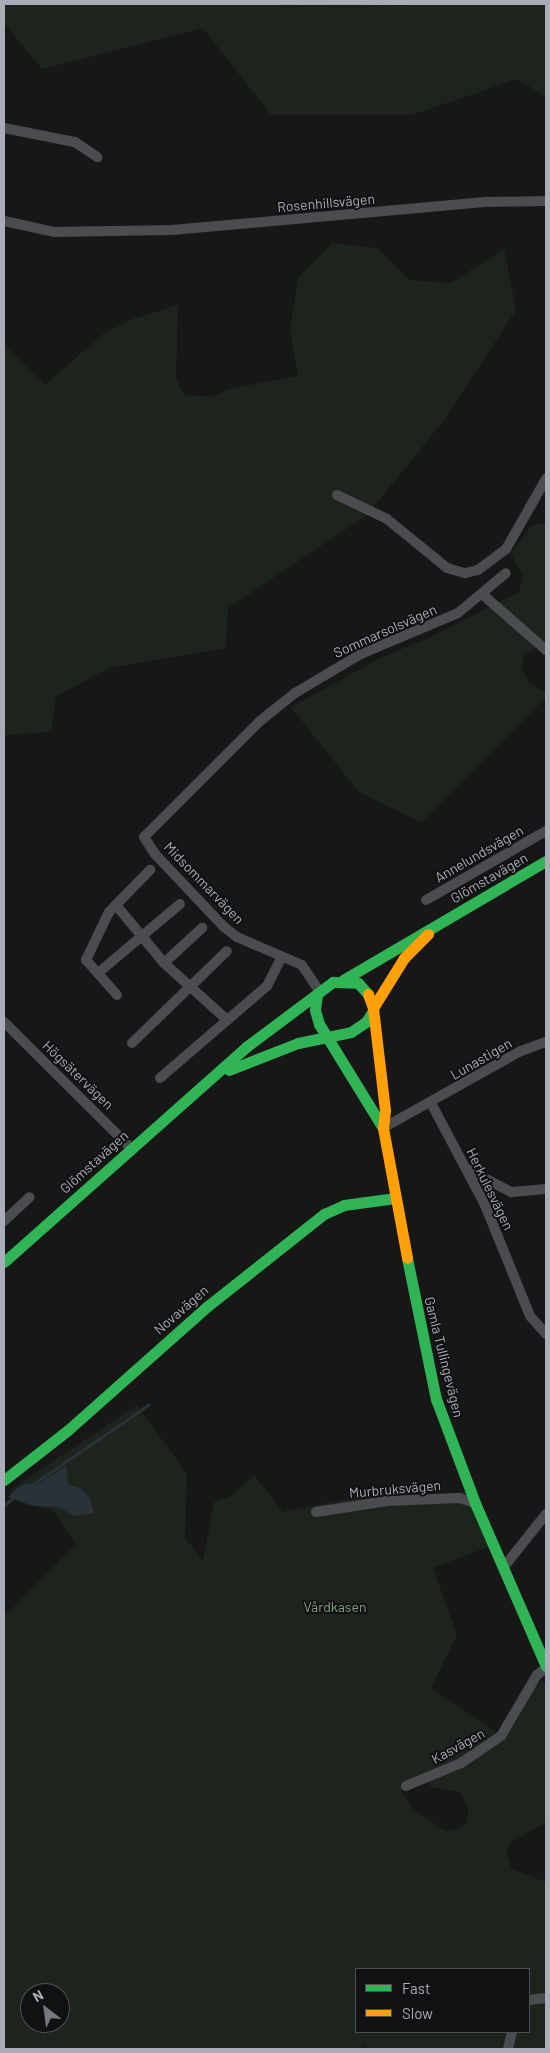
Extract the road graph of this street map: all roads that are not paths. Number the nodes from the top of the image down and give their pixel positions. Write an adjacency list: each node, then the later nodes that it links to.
1 (4, 128): 2 (street)
2 (97, 156)
3 (546, 201): 4 (street, Rosenhillsvägen)
4 (4, 221)
5 (546, 479): 6 (street)
6 (337, 495)
7 (506, 573): 8 (street, Sommarsolsvägen)
8 (482, 594): 9 (street); 11 (street, Sommarsolsvägen)
9 (546, 650)
10 (546, 831): 14 (street, Annelundsvägen)
11 (144, 837): 21 (street, Midsommarvägen)
12 (546, 861): 17 (street, Glömstavägen)
13 (150, 870): 16 (street)
14 (426, 900)
15 (180, 904): 19 (street)
16 (116, 906): 19 (street); 23 (street)
17 (446, 920): 24 (street, Glömstavägen); 28 (street, Glömstavägen)
18 (202, 928): 22 (street)
19 (144, 937): 22 (street); 23 (street)
20 (227, 951): 25 (street)
21 (282, 957): 26 (street, Midsommarvägen); 29 (street)
22 (164, 963): 25 (street)
23 (98, 973): 27 (street)
24 (343, 980): 26 (street, Glömstavägen); 28 (street)
25 (190, 985): 29 (street); 33 (street)
26 (319, 994): 31 (street); 35 (street, Glömstavägen)
27 (117, 995)
28 (373, 1009): 31 (street, Glömstavägen); 37 (street, Gamla Tullingevägen)
29 (228, 1020): 34 (street)
30 (4, 1022): 38 (street, Högsätervägen)
31 (327, 1038): 35 (street, Glömstavägen); 37 (street, Gamla Tullingevägen)
32 (546, 1042): 36 (street, Lunastigen)
33 (132, 1043)
34 (160, 1078)
35 (204, 1085): 38 (street, Glömstavägen)
36 (431, 1103): 37 (street); 39 (street, Herkulesvägen)
37 (383, 1128): 42 (street, Gamla Tullingevägen)
38 (132, 1148): 44 (street, Glömstavägen)
39 (466, 1168): 40 (street); 45 (street, Herkulesvägen)
40 (546, 1189)
41 (30, 1197): 43 (street)
42 (396, 1198): 46 (street, Novavägen); 47 (street, Gamla Tullingevägen)
43 (4, 1220)
44 (4, 1262)
45 (546, 1334)
46 (4, 1480)
47 (475, 1503): 48 (street, Murbruksvägen); 50 (street, Gamla Tullingevägen)
48 (316, 1512)
49 (546, 1514): 50 (street)
50 (503, 1568): 51 (street, Gamla Tullingevägen)
51 (546, 1667): 52 (street, Kasvägen)
52 (406, 1786)
53 (546, 1998): 54 (street)
54 (530, 2000)
55 (512, 2033): 56 (street)
56 (508, 2049)

